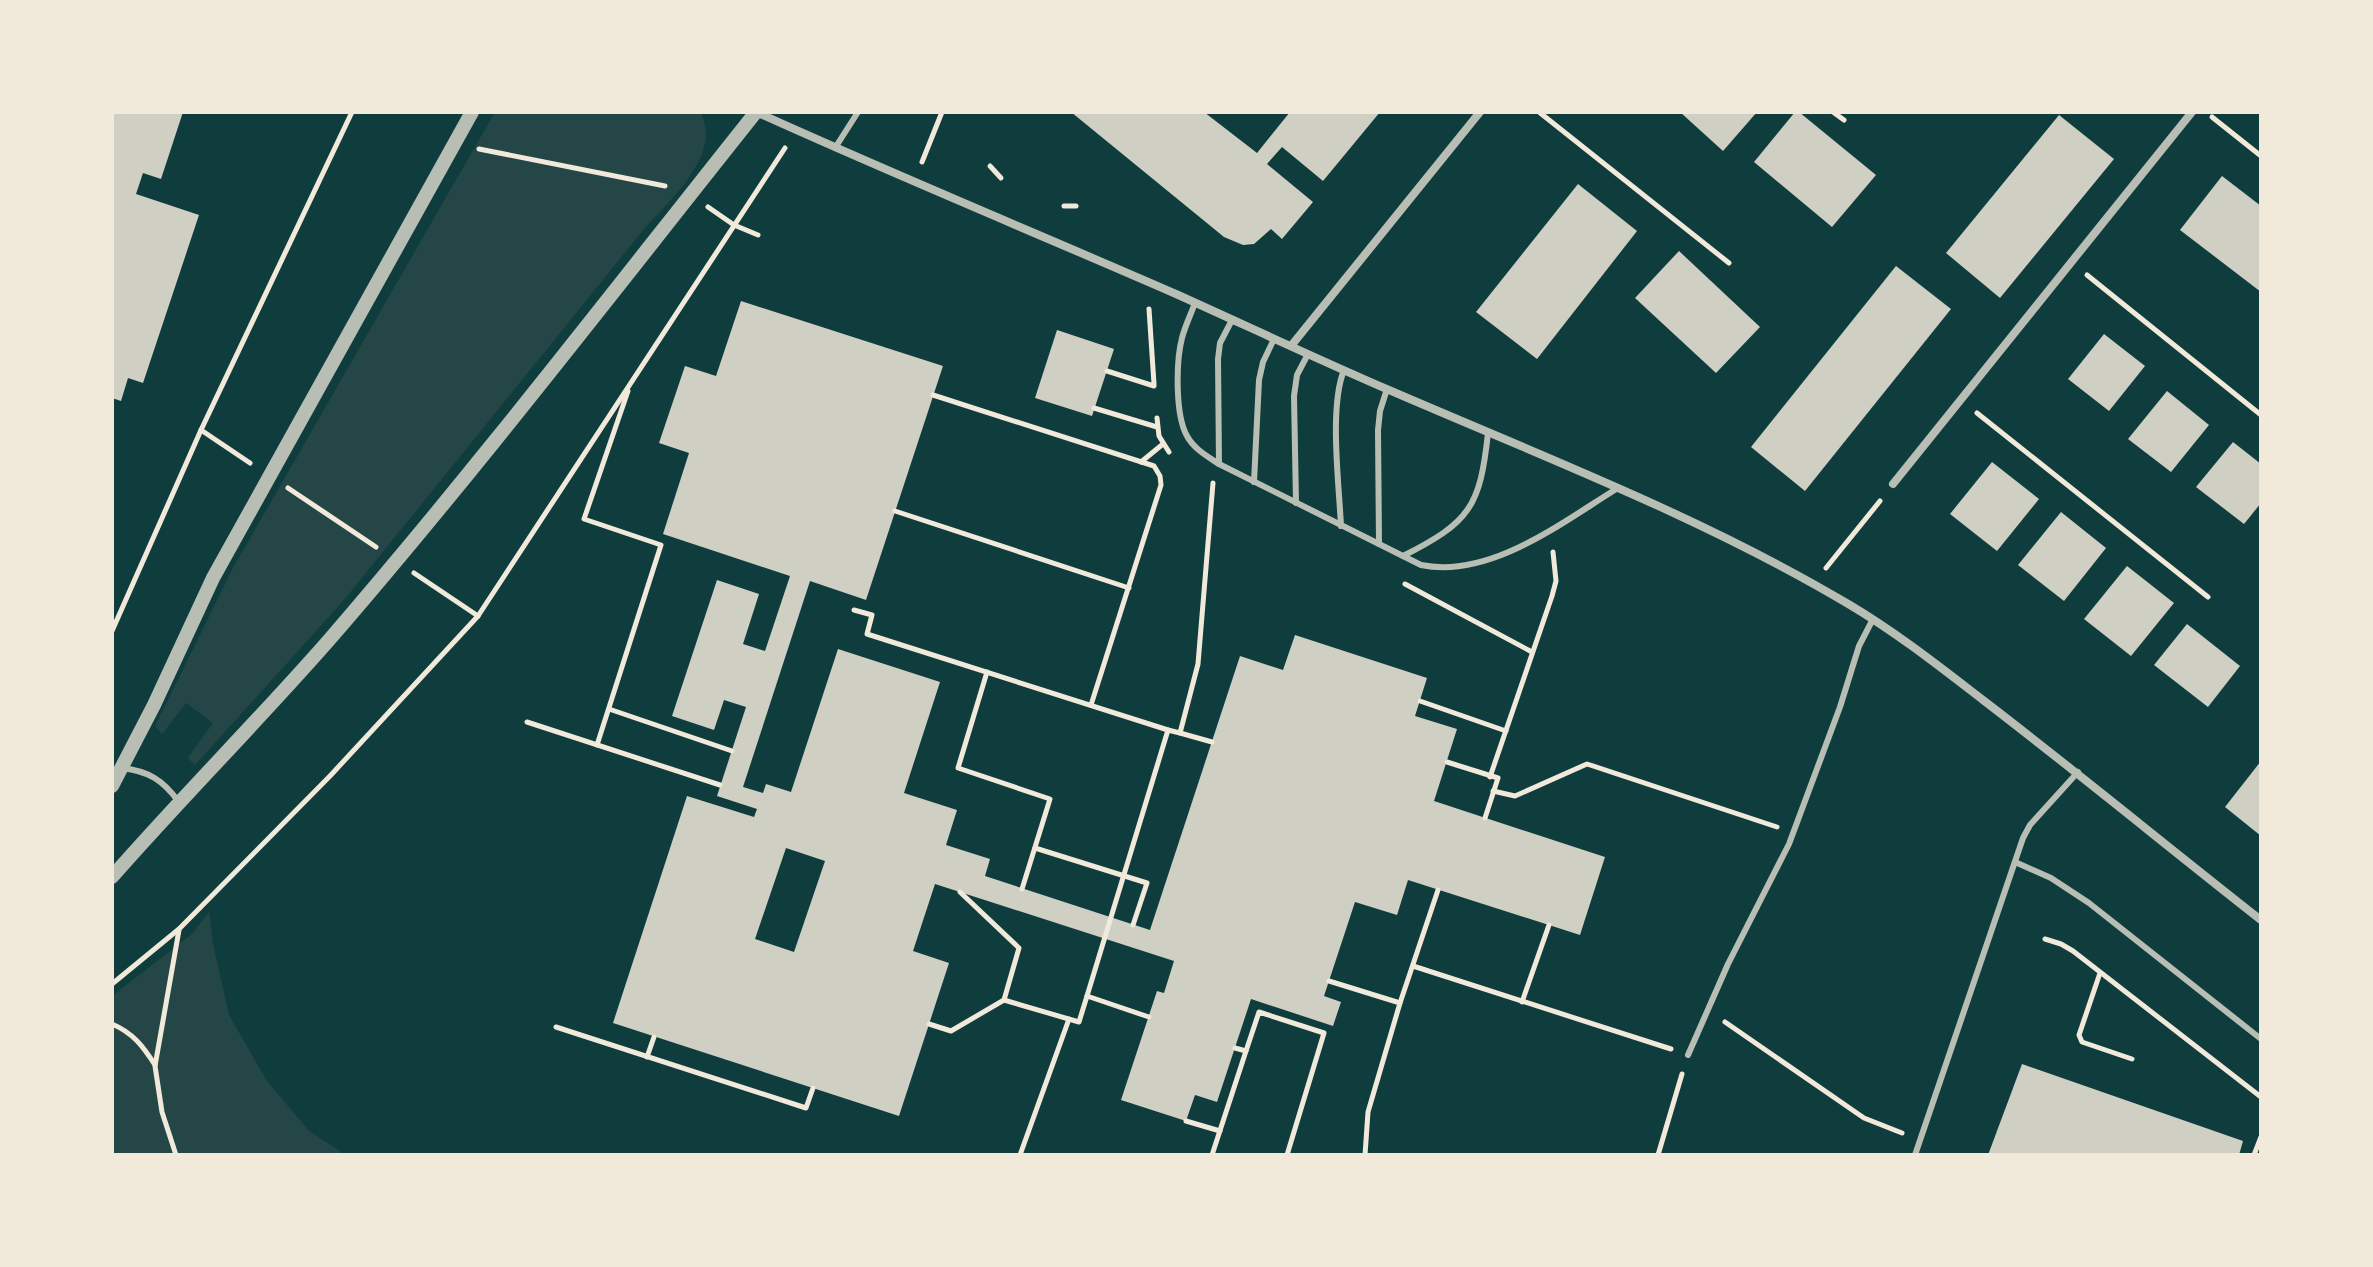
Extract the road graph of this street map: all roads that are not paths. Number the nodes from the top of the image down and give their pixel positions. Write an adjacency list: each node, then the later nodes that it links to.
1 (472, 112): 24 (street)
2 (756, 112): 6 (street); 27 (street)
3 (858, 112): 6 (lane)
4 (1480, 112): 10 (street)
5 (2192, 112): 17 (street)
6 (835, 148): 7 (street)
7 (1195, 303): 8 (street); 15 (lane)
8 (1232, 320): 9 (street); 15 (lane)
9 (1274, 339): 10 (street); 16 (lane)
10 (1291, 346): 11 (street)
11 (1308, 354): 12 (street); 19 (lane)
12 (1344, 370): 13 (street); 20 (lane)
13 (1387, 389): 14 (street); 21 (lane)
14 (1488, 433): 18 (street); 22 (lane)
15 (1219, 464): 16 (lane)
16 (1254, 482): 19 (lane)
17 (1893, 484)
18 (1618, 488): 22 (lane); 23 (street)
19 (1296, 503): 20 (lane)
20 (1341, 526): 21 (lane)
21 (1379, 545): 22 (lane)
22 (1403, 556)
23 (1873, 619): 25 (street); 32 (lane)
24 (122, 768): 26 (street); 27 (lane)
25 (2078, 772): 28 (lane); 30 (street)
26 (112, 786)
27 (178, 801): 29 (street)
28 (2015, 862): 31 (lane); 33 (lane)
29 (112, 877)
30 (2261, 920)
31 (2261, 1039)
32 (1688, 1055)
33 (1915, 1155)

